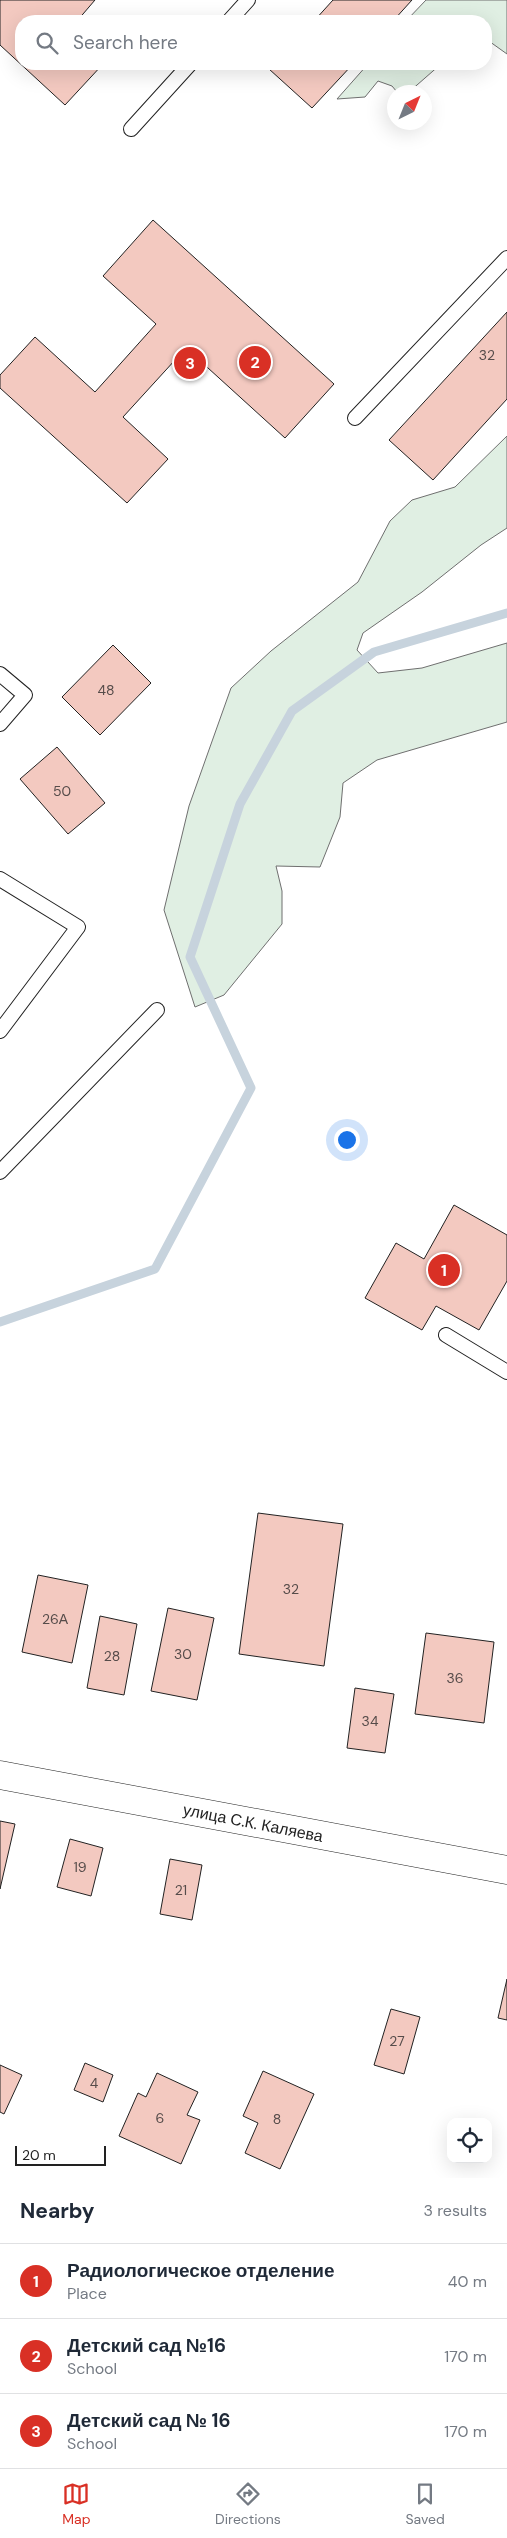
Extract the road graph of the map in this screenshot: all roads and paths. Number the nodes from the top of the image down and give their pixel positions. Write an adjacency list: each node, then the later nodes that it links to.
1 (248, 0): 2 (lane)
2 (234, 15)
3 (185, 70): 4 (lane)
4 (131, 130)
5 (507, 258): 6 (lane)
6 (355, 418)
7 (0, 674): 8 (lane)
8 (0, 724)
9 (0, 879): 11 (lane)
10 (157, 1010): 12 (lane)
11 (0, 1031)
12 (0, 1172)
13 (446, 1335): 14 (lane)
14 (507, 1372)
15 (0, 1775): 16 (street, улица С.К. Каляева)
16 (507, 1870)

